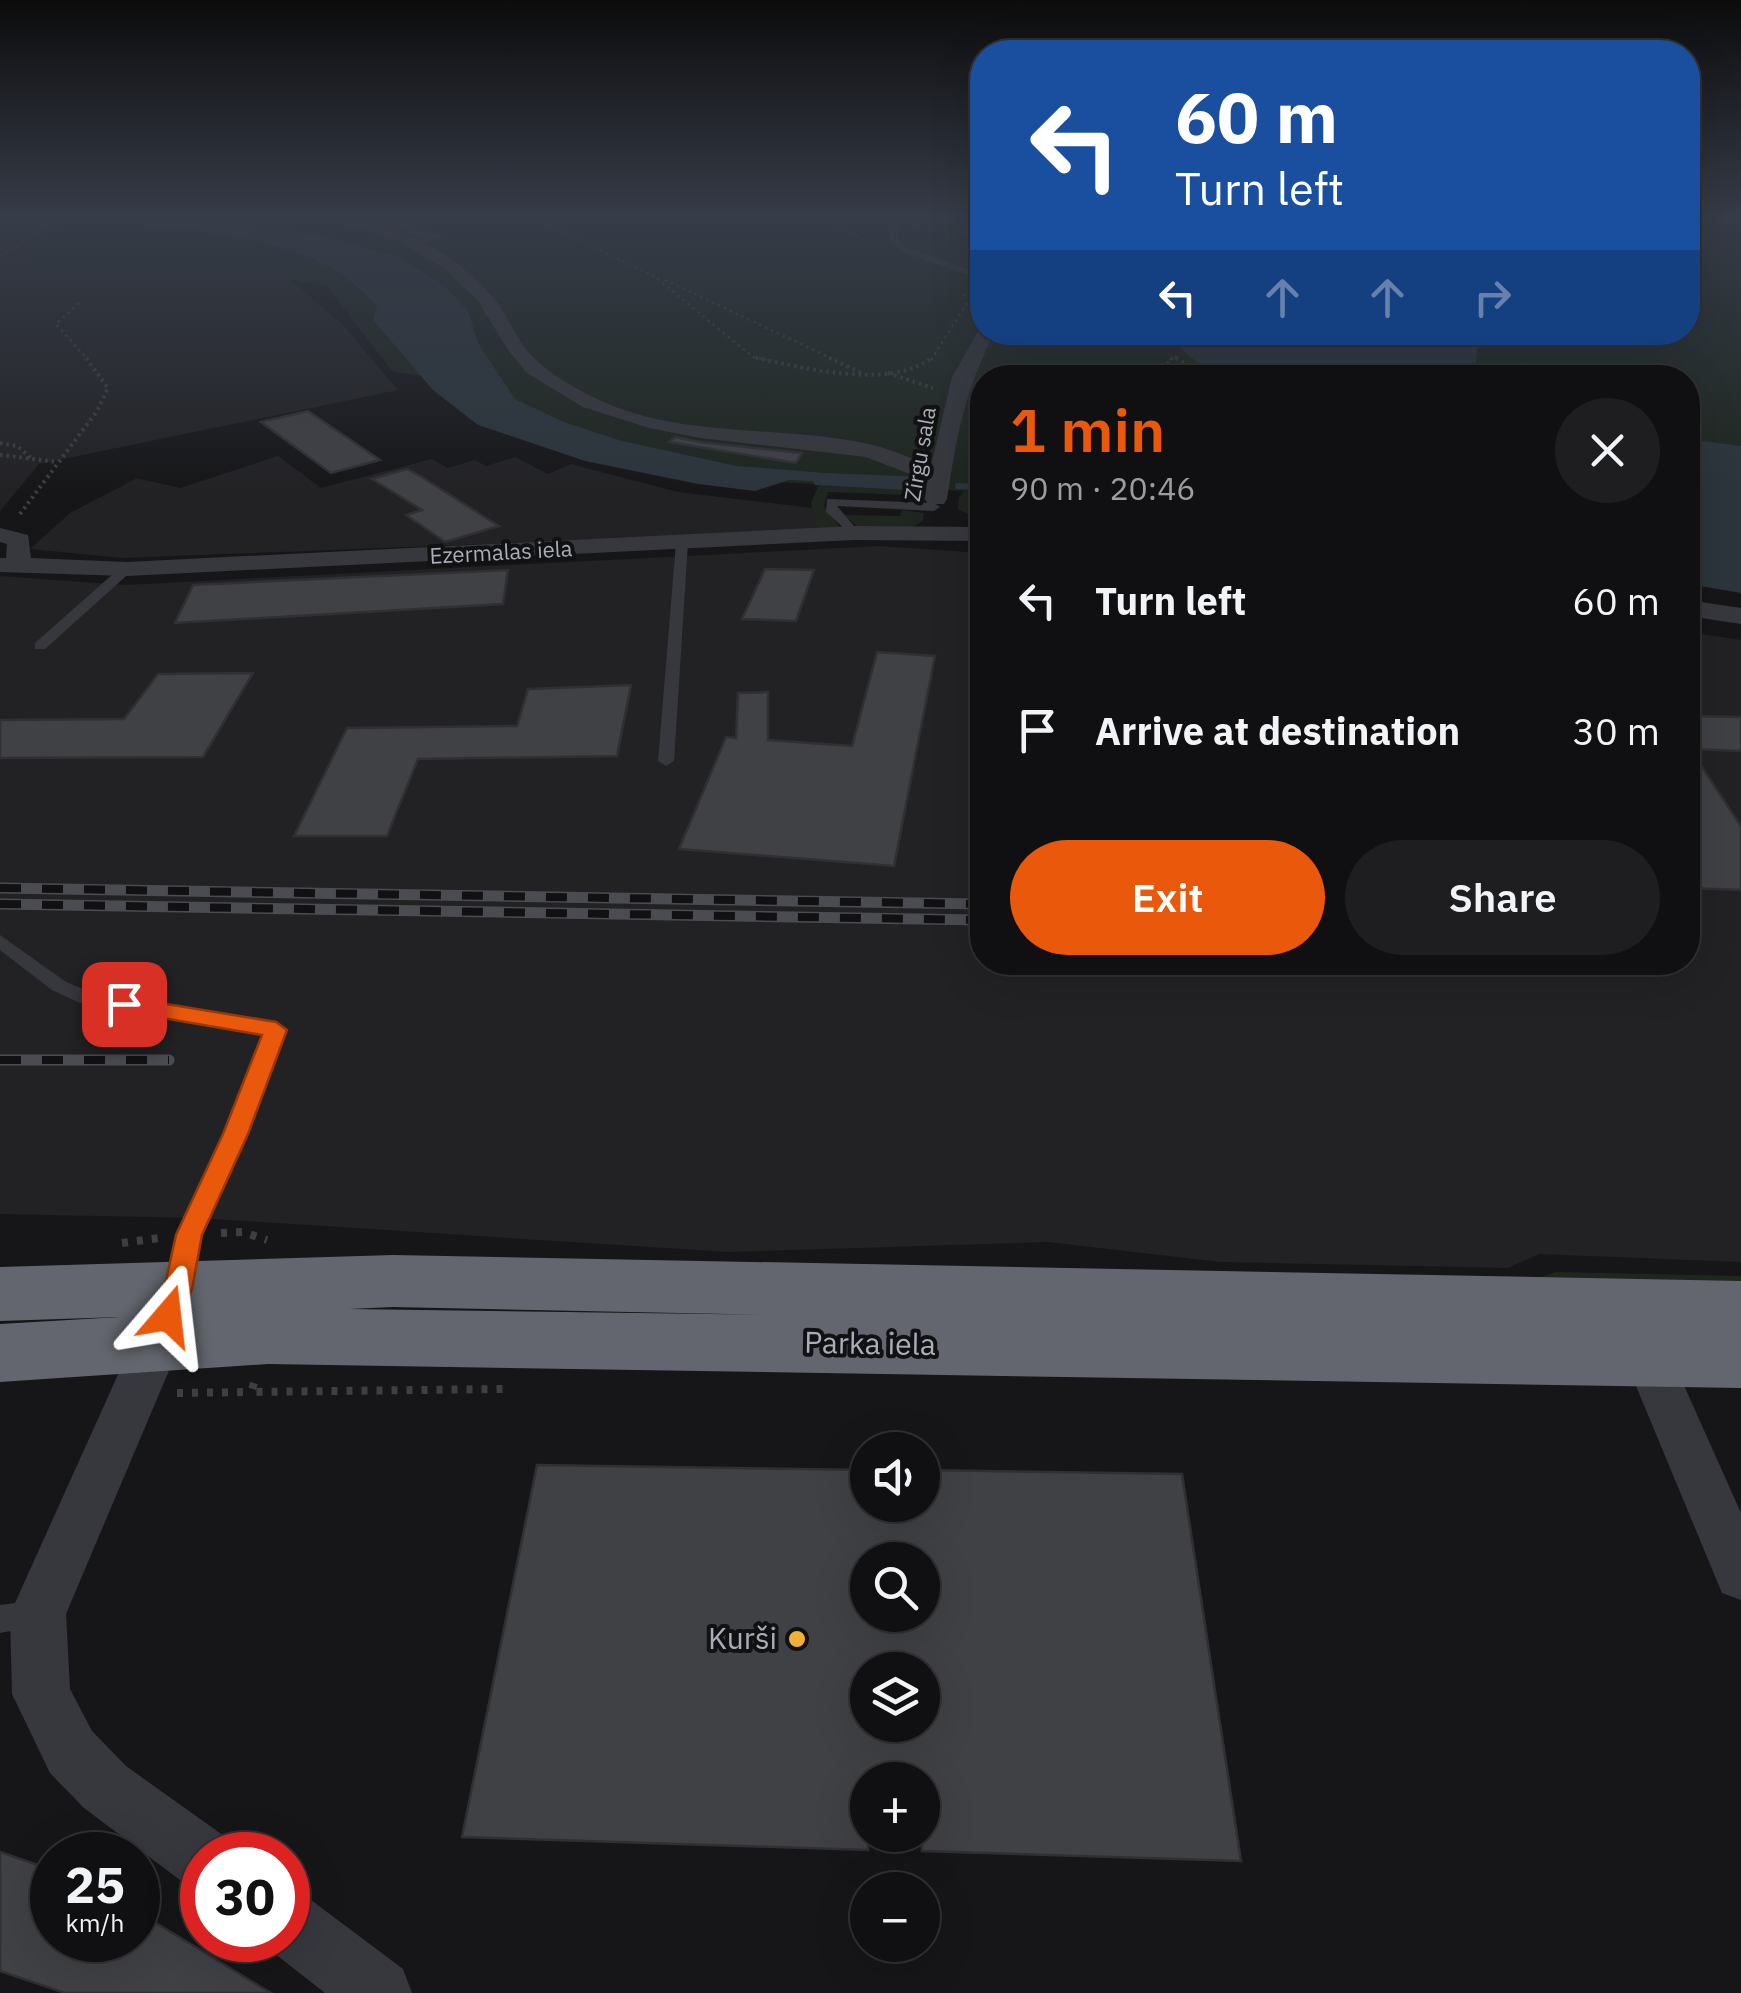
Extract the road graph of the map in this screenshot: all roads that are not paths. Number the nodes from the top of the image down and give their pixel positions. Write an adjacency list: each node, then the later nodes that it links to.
1 (490, 308): 3 (street)
2 (970, 366): 3 (street, Zirgu sala)
3 (942, 478): 4 (street, Zirgu sala)
4 (935, 519): 5 (street, Ezermalas iela); 7 (street, Ezermalas iela); 7 (lane)
5 (970, 530)
6 (2, 534): 9 (street, Ezermalas iela)
7 (854, 534): 8 (street, Ezermalas iela)
8 (682, 543): 10 (street, Ezermalas iela); 14 (lane)
9 (9, 565): 10 (street, Ezermalas iela)
10 (127, 570): 13 (lane)
11 (1700, 610): 12 (street)
12 (1741, 616)
13 (40, 646)
14 (666, 760)
15 (0, 942): 18 (lane)
16 (0, 1294): 18 (highway, Parka iela)
17 (1741, 1308): 18 (highway, Parka iela)
18 (168, 1316): 19 (highway, Parka iela); 20 (highway, Parka iela); 23 (street)
19 (0, 1353)
20 (1648, 1357): 21 (highway, Parka iela); 22 (street)
21 (1741, 1359)
22 (1741, 1575)
23 (19, 1617): 24 (street)
24 (180, 1842)
25 (310, 1939): 26 (street)
26 (380, 1993)

